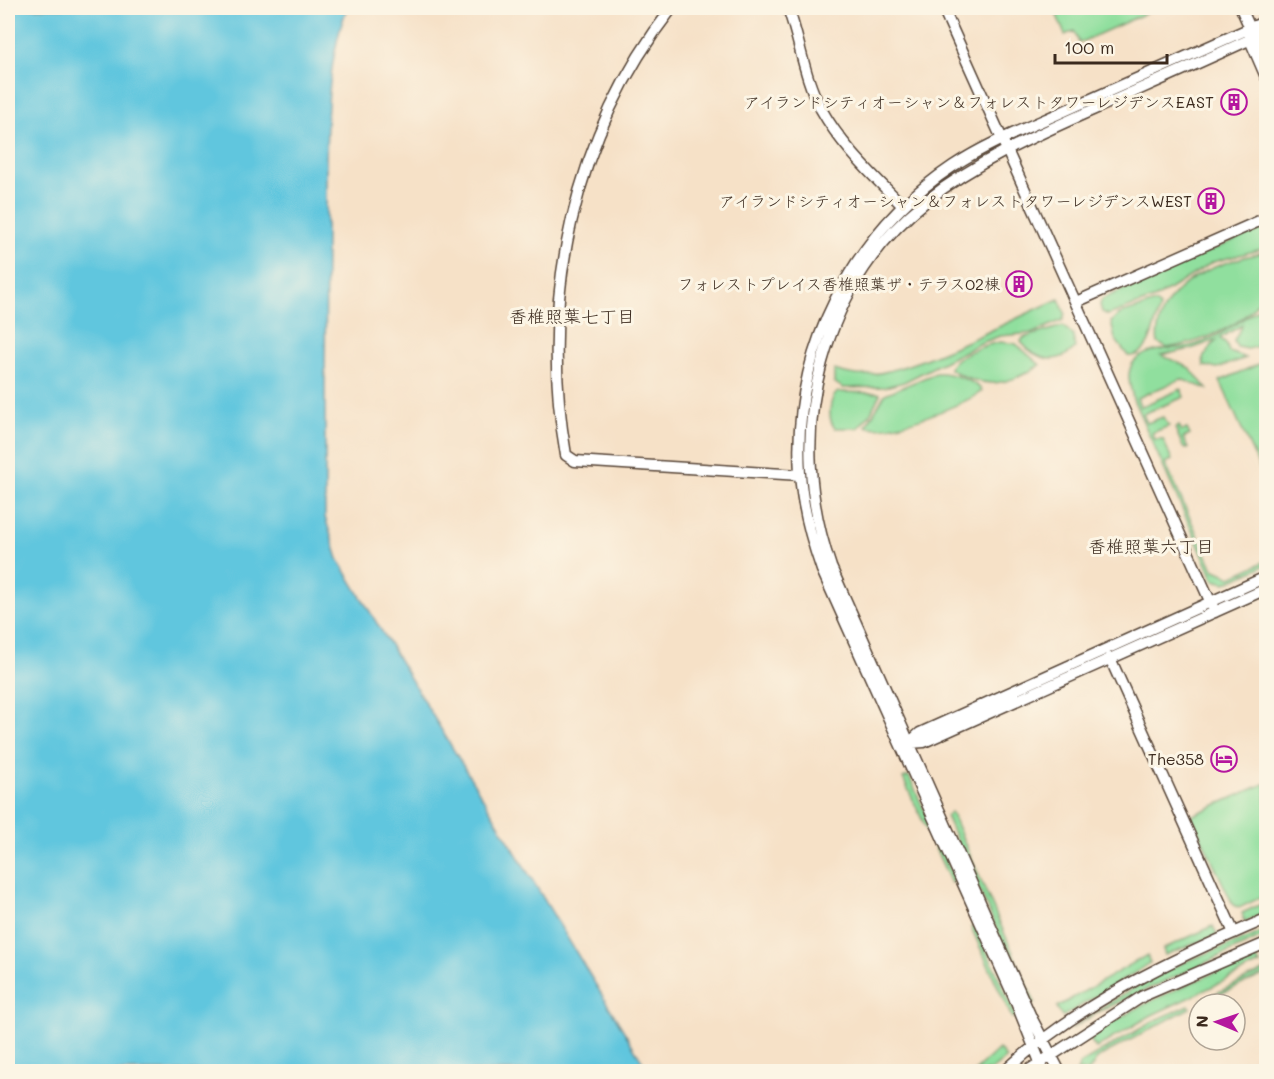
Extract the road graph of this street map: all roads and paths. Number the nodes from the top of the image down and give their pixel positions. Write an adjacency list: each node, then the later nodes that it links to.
1 (672, 8): 14 (street)
2 (788, 8): 11 (street)
3 (943, 8): 10 (street)
4 (1241, 8): 6 (street)
5 (1266, 21): 6 (street)
6 (1250, 28): 7 (street); 10 (street)
7 (1259, 36): 8 (street); 9 (street); 10 (street)
8 (1266, 52)
9 (1266, 77)
10 (1004, 144): 11 (street); 13 (street); 19 (street)
11 (902, 206): 14 (street)
12 (1266, 218): 13 (street)
13 (1076, 302): 17 (street)
14 (800, 475): 24 (street)
15 (1266, 577): 17 (street)
16 (1266, 589): 17 (street)
17 (1213, 607): 18 (street); 19 (street)
18 (1110, 658): 19 (street); 21 (street)
19 (909, 743): 23 (street)
20 (1266, 919): 21 (street)
21 (1234, 933): 23 (street)
22 (1266, 944): 25 (street)
23 (1044, 1037): 24 (street); 25 (street)
24 (1033, 1045): 26 (street); 27 (street)
25 (1052, 1053): 26 (street); 29 (street)
26 (1042, 1066): 28 (street)
27 (1004, 1071)
28 (1026, 1071)
29 (1060, 1071)

